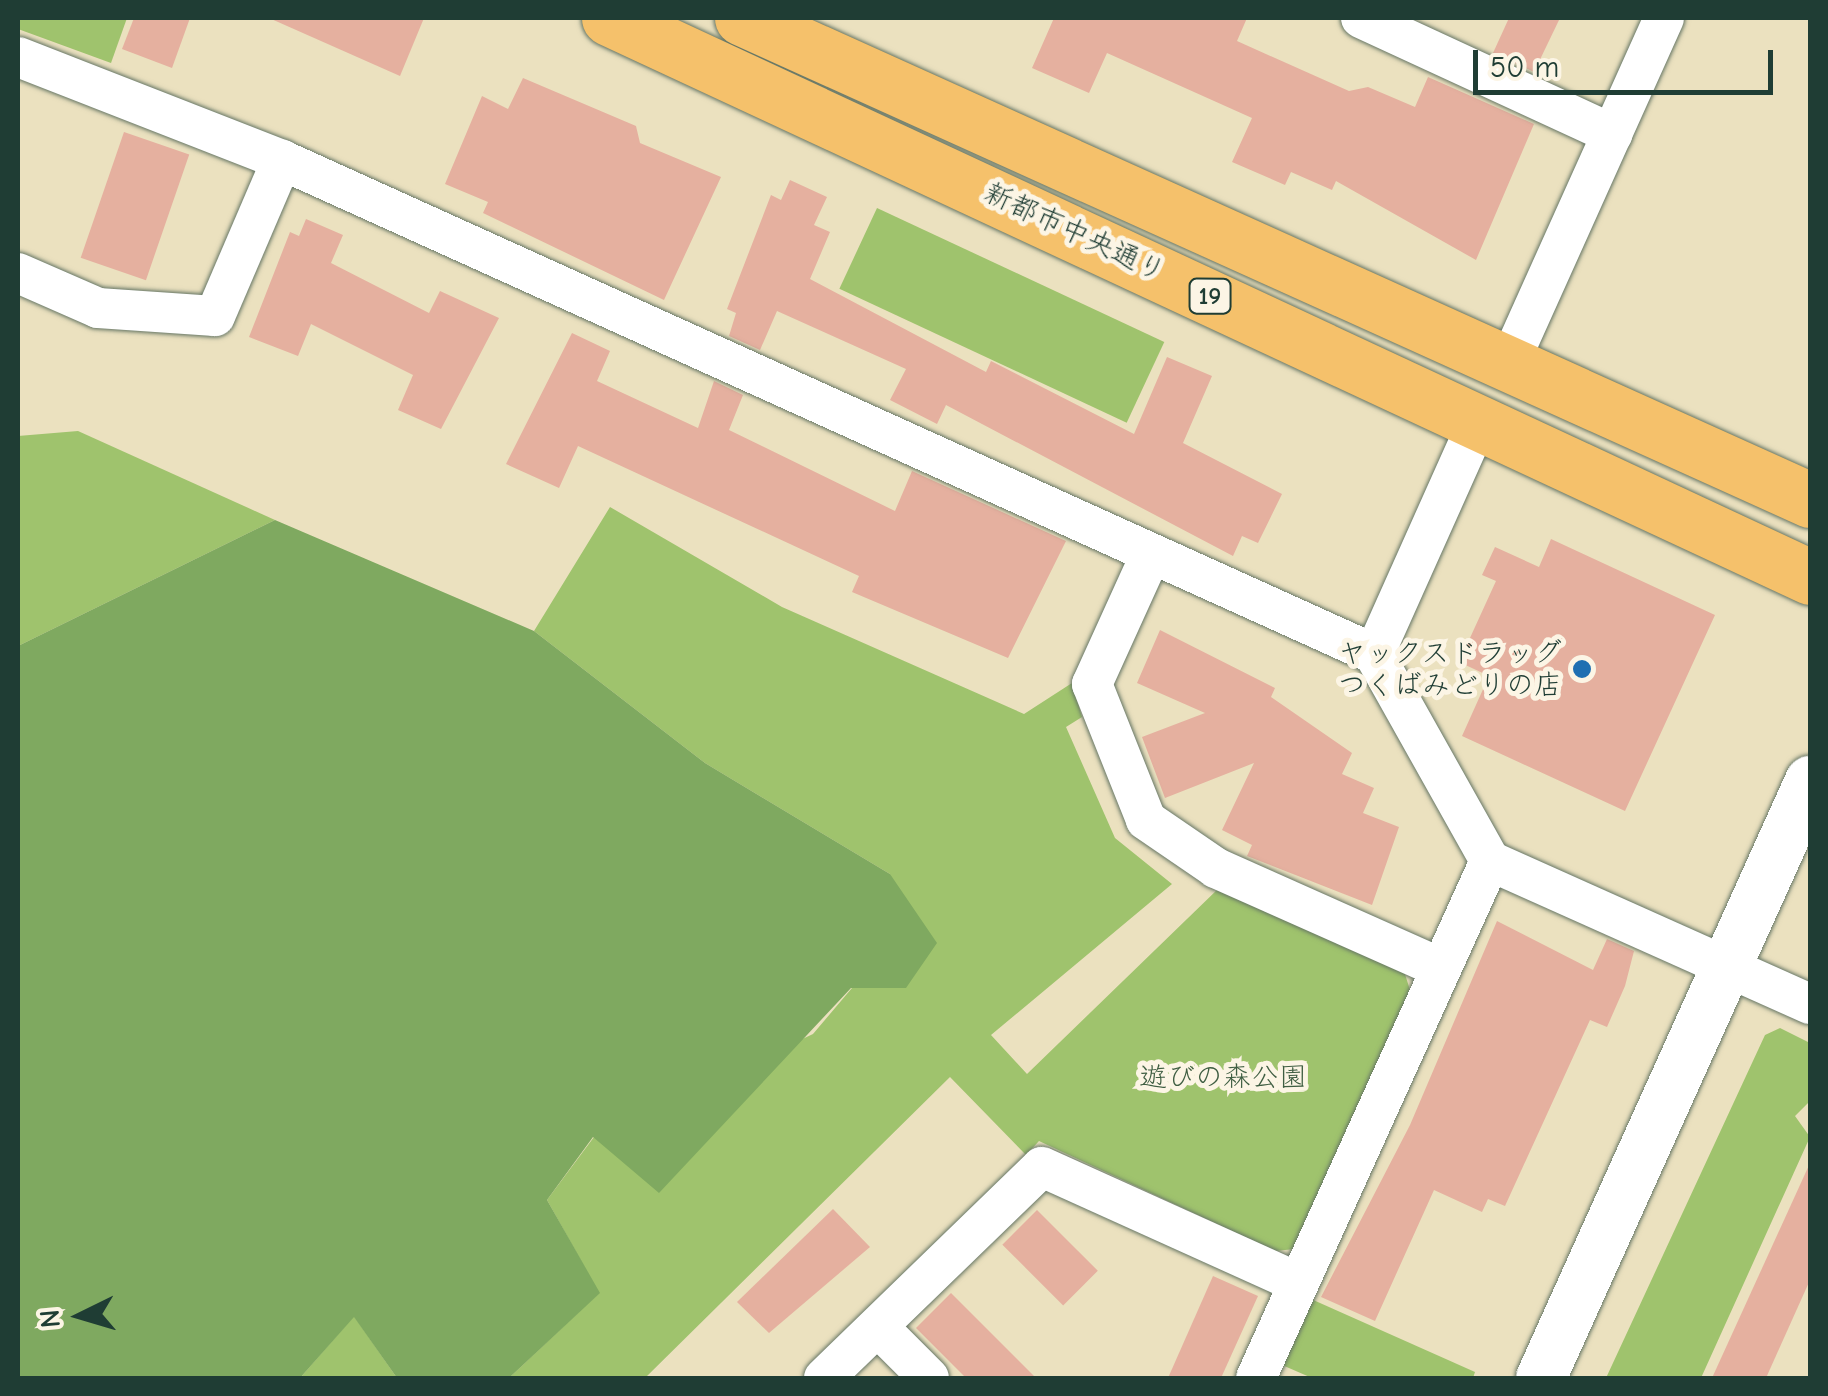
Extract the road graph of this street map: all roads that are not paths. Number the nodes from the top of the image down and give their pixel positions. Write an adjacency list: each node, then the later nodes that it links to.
1 (609, 18): 10 (main road, 新都市中央通り / 19)
2 (742, 18): 9 (main road, 新都市中央通り / 19)
3 (1361, 18): 6 (street)
4 (1664, 18): 6 (street)
5 (18, 57): 7 (street)
6 (1612, 134): 9 (street)
7 (282, 160): 8 (street); 12 (street)
8 (18, 273)
9 (1509, 364): 11 (main road, 新都市中央通り / 19)
10 (1478, 422): 13 (main road, 新都市中央通り / 19); 14 (street)
11 (1810, 500)
12 (1151, 554): 14 (street); 18 (street)
13 (1810, 577)
14 (1374, 654): 16 (street)
15 (1810, 782): 17 (street)
16 (1490, 861): 17 (street); 18 (street)
17 (1726, 966): 19 (street); 25 (street)
18 (1438, 967): 20 (street)
19 (1810, 1004)
20 (1297, 1282): 21 (street); 24 (street)
21 (878, 1327): 22 (street); 23 (street)
22 (824, 1378)
23 (929, 1378)
24 (1256, 1378)
25 (1540, 1378)

